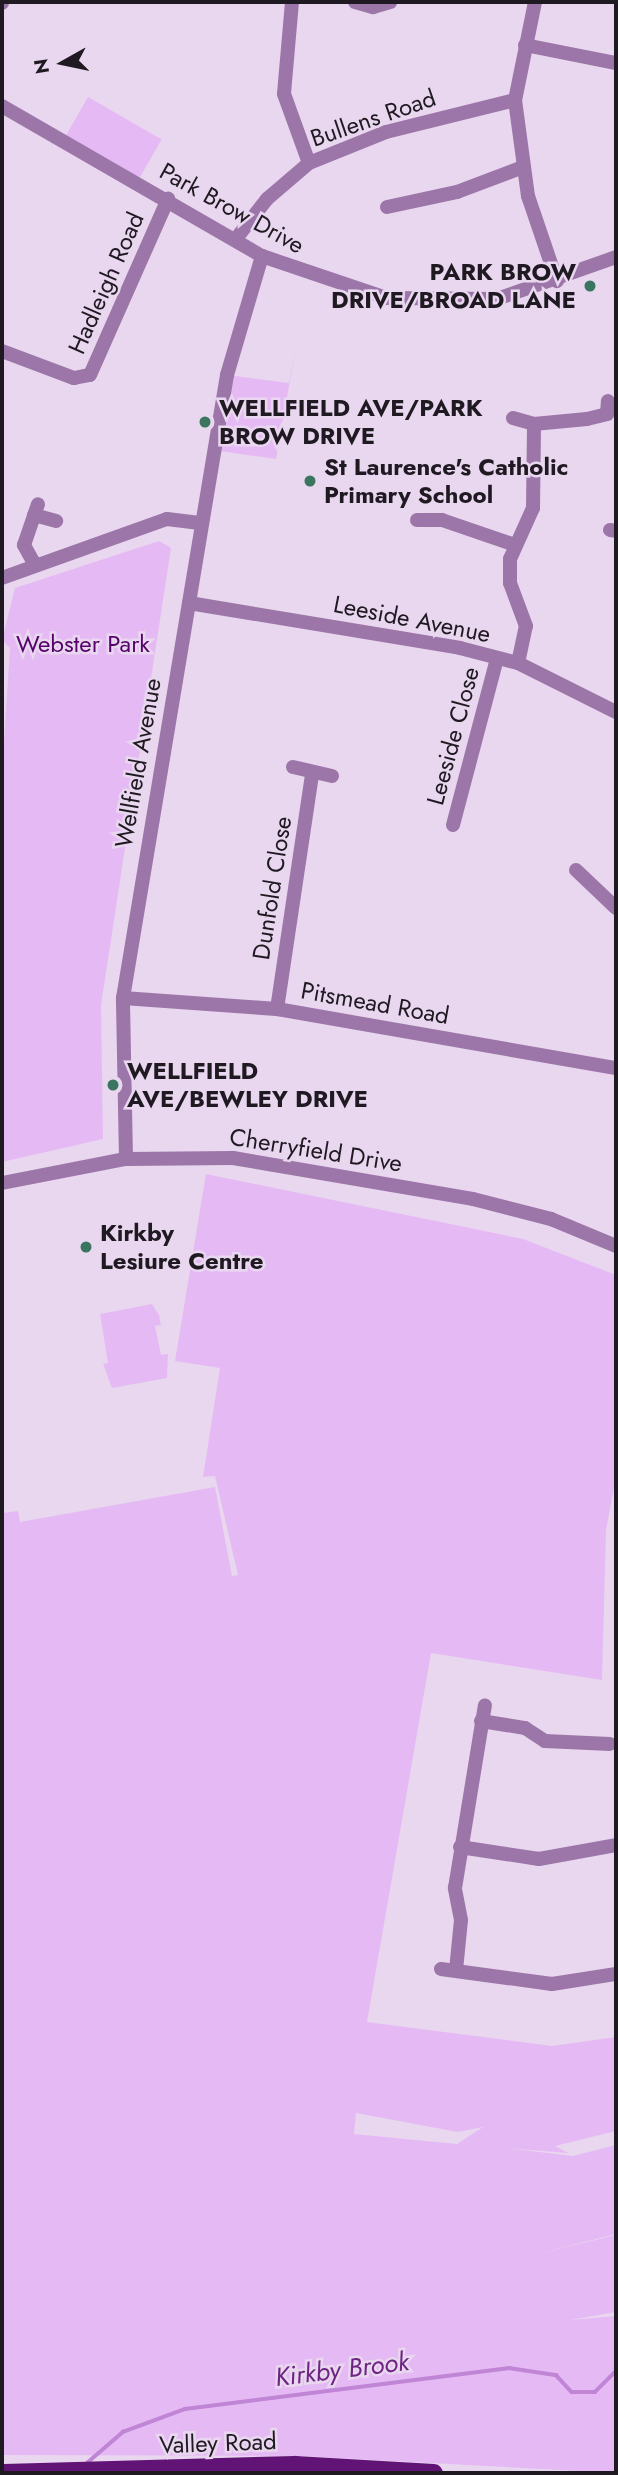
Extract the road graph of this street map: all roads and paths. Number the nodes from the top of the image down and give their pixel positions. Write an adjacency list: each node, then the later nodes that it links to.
1 (292, 2): 9 (street)
2 (355, 2): 3 (street)
3 (390, 2)
4 (535, 2): 5 (street)
5 (525, 45): 6 (street); 7 (street)
6 (616, 63)
7 (514, 100): 9 (street, Bullens Road); 10 (street)
8 (4, 112): 11 (street, Park Brow Drive)
9 (309, 163): 13 (street, Bullens Road)
10 (523, 167): 12 (street); 16 (street)
11 (167, 199): 13 (street, Park Brow Drive); 17 (street, Hadleigh Road)
12 (387, 207)
13 (235, 240): 14 (street, Park Brow Drive)
14 (262, 256): 16 (street, Park Brow Drive); 23 (street, Wellfield Avenue)
15 (614, 263): 16 (street, Park Brow Drive)
16 (557, 281)
17 (2, 351)
18 (610, 413): 20 (street)
19 (513, 418): 20 (street)
20 (534, 424): 24 (street)
21 (417, 520): 24 (street)
22 (56, 521): 25 (street)
23 (200, 523): 25 (street); 27 (street, Wellfield Avenue)
24 (512, 544): 29 (street)
25 (35, 565): 26 (street)
26 (2, 578)
27 (189, 603): 28 (street, Leeside Avenue); 37 (street, Wellfield Avenue)
28 (497, 659): 29 (street, Leeside Avenue); 34 (street, Leeside Close)
29 (518, 663): 30 (street, Leeside Avenue)
30 (616, 712)
31 (293, 767): 32 (street)
32 (312, 774): 33 (street); 38 (street, Dunfold Close)
33 (332, 776)
34 (453, 825)
35 (576, 870): 36 (street)
36 (616, 908)
37 (123, 998): 38 (street, Pitsmead Road); 40 (street, Wellfield Avenue)
38 (277, 1009): 39 (street, Pitsmead Road)
39 (616, 1068)
40 (126, 1159): 41 (street, Cherryfield Drive); 42 (street, Cherryfield Drive)
41 (2, 1183)
42 (616, 1246)
43 (485, 1705): 44 (street)
44 (481, 1721): 45 (street); 47 (street)
45 (610, 1744)
46 (616, 1845): 47 (street)
47 (460, 1847): 48 (street)
48 (616, 1974)
49 (50, 2472): 50 (main road, Valley Road); 51 (main road, Valley Road)
50 (4, 2473)
51 (433, 2473)

